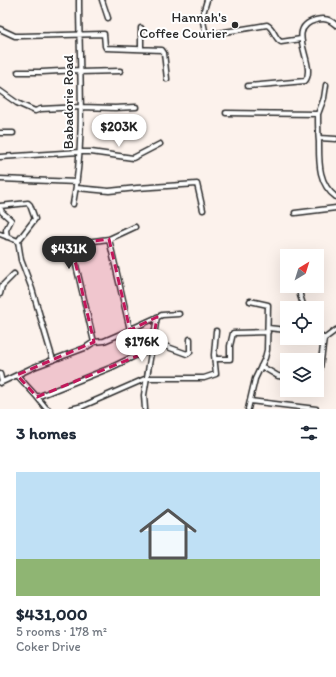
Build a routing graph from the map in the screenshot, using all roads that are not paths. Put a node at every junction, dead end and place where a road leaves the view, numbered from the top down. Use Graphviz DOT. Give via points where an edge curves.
graph roads {
  1 [pos="79,0"];
  2 [pos="102,0"];
  3 [pos="207,0"];
  4 [pos="108,18"];
  5 [pos="336,25"];
  6 [pos="141,28"];
  7 [pos="0,29"];
  8 [pos="79,34"];
  9 [pos="301,39"];
  10 [pos="141,49"];
  11 [pos="79,71"];
  12 [pos="120,71"];
  13 [pos="18,72"];
  14 [pos="167,79"];
  15 [pos="326,85"];
  16 [pos="248,86"];
  17 [pos="0,91"];
  18 [pos="81,106"];
  19 [pos="136,107"];
  20 [pos="226,113"];
  21 [pos="318,114"];
  22 [pos="0,133"];
  23 [pos="13,133"];
  24 [pos="318,138"];
  25 [pos="336,139"];
  26 [pos="160,144"];
  27 [pos="79,152"];
  28 [pos="0,157"];
  29 [pos="0,180"];
  30 [pos="77,182"];
  31 [pos="76,188"];
  32 [pos="336,197"];
  33 [pos="73,204"];
  34 [pos="0,207"];
  35 [pos="336,208"];
  36 [pos="203,210"];
  37 [pos="295,213"];
  38 [pos="136,227"];
  39 [pos="0,234"];
  40 [pos="7,237"];
  41 [pos="109,239"];
  42 [pos="18,241"];
  43 [pos="14,274"];
  44 [pos="0,294"];
  45 [pos="250,301"];
  46 [pos="179,314"];
  47 [pos="157,318"];
  48 [pos="130,330"];
  49 [pos="268,330"];
  50 [pos="280,330"];
  51 [pos="336,330"];
  52 [pos="216,331"];
  53 [pos="190,339"];
  54 [pos="324,339"];
  55 [pos="94,342"];
  56 [pos="154,342"];
  57 [pos="152,350"];
  58 [pos="53,360"];
  59 [pos="215,360"];
  60 [pos="261,366"];
  61 [pos="0,374"];
  62 [pos="17,375"];
  63 [pos="280,376"];
  64 [pos="147,378"];
  65 [pos="1,382"];
  66 [pos="37,397"];
  67 [pos="250,401"];
  68 [pos="41,409"];
  69 [pos="47,409"];
  70 [pos="71,409"];
  71 [pos="145,409"];
  72 [pos="248,409"];
  73 [pos="316,409"];
  1 -- 8 [label="street, Babadorie Road"];
  2 -- 4 [label="street"];
  3 -- 9 [label="street" via="202,17 206,35 267,25 281,42"];
  5 -- 9 [label="street" via="326,18 308,22 303,28"];
  6 -- 10 [label="street"];
  7 -- 8 [label="street" via="18,36"];
  8 -- 10 [label="street" via="104,34 106,48"];
  8 -- 11 [label="street, Babadorie Road"];
  9 -- 16 [label="street" via="309,73 305,81"];
  10 -- 14 [label="street" via="164,51"];
  11 -- 12 [label="street"];
  11 -- 13 [label="street"];
  11 -- 18 [label="street, Babadorie Road"];
  15 -- 21 [label="street"];
  17 -- 18 [label="street" via="35,111"];
  18 -- 19 [label="street"];
  18 -- 27 [label="street, Babadorie Road"];
  20 -- 21 [label="street"];
  21 -- 24 [label="street"];
  22 -- 23 [label="street"];
  24 -- 25 [label="street"];
  24 -- 32 [label="street" via="322,179 331,194"];
  26 -- 27 [label="street" via="133,158"];
  27 -- 28 [label="street"];
  27 -- 30 [label="street, Babadorie Road"];
  29 -- 30 [label="street"];
  30 -- 31 [label="street, Babadorie Road"];
  31 -- 33 [label="street, Babadorie Road"];
  31 -- 36 [label="street" via="109,191 197,184"];
  34 -- 40 [label="street" via="11,220 6,230"];
  34 -- 42 [label="street" via="28,203 30,205 35,219"];
  35 -- 37 [label="street"];
  38 -- 41 [label="street"];
  39 -- 40 [label="street"];
  40 -- 42 [label="street"];
  41 -- 48 [label="street"];
  41 -- 55 [label="street" via="71,244"];
  42 -- 58 [label="street" via="21,260"];
  43 -- 44 [label="street" via="2,286"];
  45 -- 49 [label="street" via="268,305"];
  46 -- 47 [label="street" via="162,315"];
  47 -- 48 [label="street"];
  47 -- 56 [label="street"];
  48 -- 55 [label="street" via="104,341"];
  49 -- 50 [label="street"];
  49 -- 59 [label="street" via="233,332 230,359"];
  49 -- 60 [label="street" via="267,350"];
  51 -- 54 [label="street"];
  52 -- 59 [label="street"];
  53 -- 56 [label="street" via="190,352 187,354"];
  55 -- 58 [label="street"];
  56 -- 57 [label="street"];
  57 -- 64 [label="street"];
  57 -- 66 [label="street"];
  58 -- 62 [label="street"];
  59 -- 64 [label="street" via="216,374 204,378"];
  60 -- 63 [label="street"];
  60 -- 67 [label="street"];
  61 -- 65 [label="street"];
  62 -- 65 [label="street"];
  62 -- 66 [label="street"];
  64 -- 70 [label="street" via="104,398"];
  64 -- 71 [label="street"];
  66 -- 69 [label="street"];
  67 -- 72 [label="street"];
  67 -- 73 [label="street"];
  68 -- 69 [label="street"];
}
